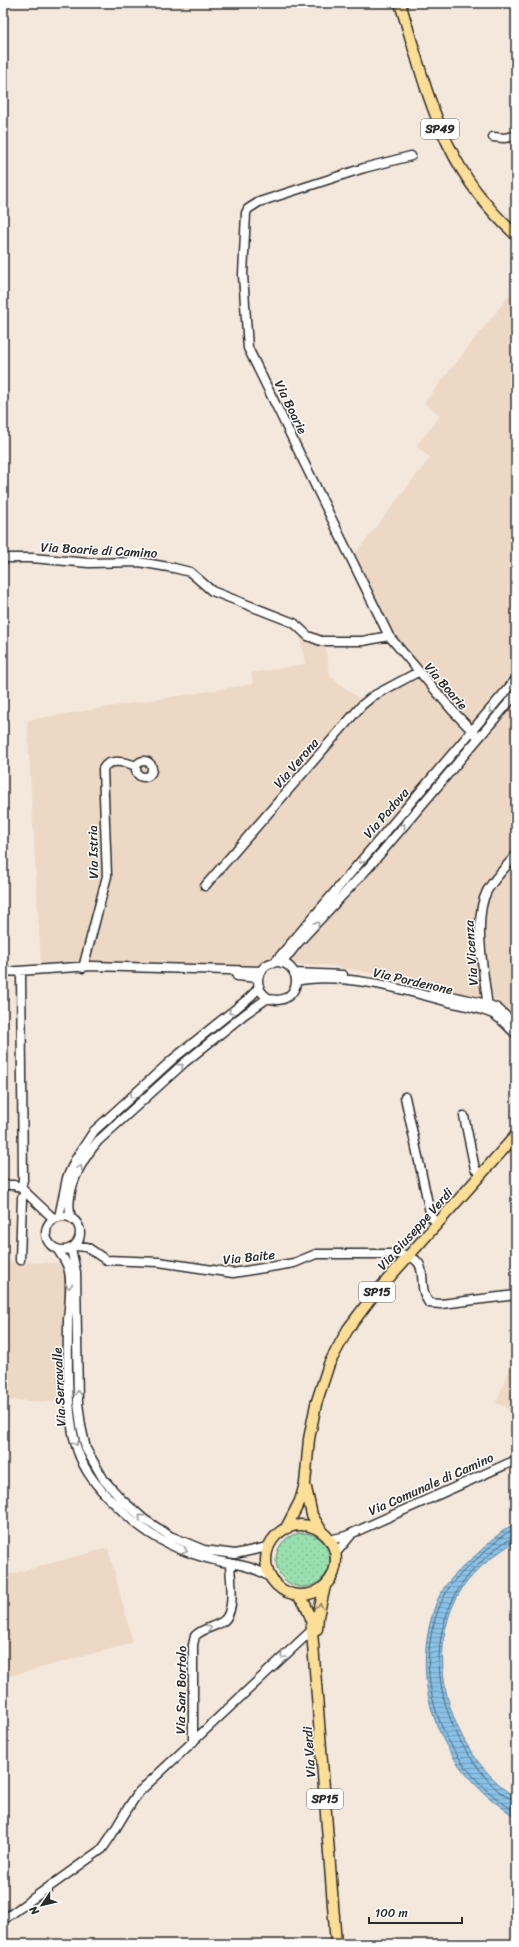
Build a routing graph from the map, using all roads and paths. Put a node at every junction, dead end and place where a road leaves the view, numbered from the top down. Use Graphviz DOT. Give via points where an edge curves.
graph roads {
  1 [pos="400,3"];
  2 [pos="516,136"];
  3 [pos="493,137"];
  4 [pos="411,156"];
  5 [pos="516,235"];
  6 [pos="3,558"];
  7 [pos="389,636"];
  8 [pos="418,672"];
  9 [pos="516,679"];
  10 [pos="516,694"];
  11 [pos="476,735"];
  12 [pos="136,766"];
  13 [pos="516,855"];
  14 [pos="205,886"];
  15 [pos="278,963"];
  16 [pos="83,968"];
  17 [pos="3,972"];
  18 [pos="21,972"];
  19 [pos="295,977"];
  20 [pos="260,978"];
  21 [pos="268,998"];
  22 [pos="487,1008"];
  23 [pos="516,1025"];
  24 [pos="516,1034"];
  25 [pos="405,1097"];
  26 [pos="464,1116"];
  27 [pos="516,1135"];
  28 [pos="481,1174"];
  29 [pos="3,1185"];
  30 [pos="23,1190"];
  31 [pos="32,1200"];
  32 [pos="57,1218"];
  33 [pos="71,1218"];
  34 [pos="437,1223"];
  35 [pos="47,1228"];
  36 [pos="80,1234"];
  37 [pos="73,1247"];
  38 [pos="58,1250"];
  39 [pos="94,1252"];
  40 [pos="408,1256"];
  41 [pos="20,1260"];
  42 [pos="516,1295"];
  43 [pos="516,1460"];
  44 [pos="305,1484"];
  45 [pos="286,1528"];
  46 [pos="321,1530"];
  47 [pos="356,1531"];
  48 [pos="330,1540"];
  49 [pos="268,1548"];
  50 [pos="336,1553"];
  51 [pos="230,1562"];
  52 [pos="272,1579"];
  53 [pos="325,1586"];
  54 [pos="297,1595"];
  55 [pos="312,1630"];
  56 [pos="314,1654"];
  57 [pos="193,1742"];
  58 [pos="3,1920"];
  59 [pos="336,1944"];
  1 -- 5 [label="main road, SP49" via="435,115 448,146 475,191"];
  2 -- 3 [label="street"];
  4 -- 7 [label="street, Via Boarie" via="342,175 252,206 246,213 243,274 248,348"];
  6 -- 7 [label="street, Via Boarie di Camino" via="89,563 139,562 174,568 190,572 212,591 294,624 308,636 322,641 363,641"];
  7 -- 8 [label="street, Via Boarie"];
  8 -- 11 [label="street, Via Boarie"];
  8 -- 14 [label="street, Via Verona" via="373,696 362,705"];
  9 -- 11 [label="street, Via Padova, one-way"];
  10 -- 11 [label="street, Via Padova"];
  11 -- 15 [label="street, Via Padova" via="369,867"];
  12 -- 16 [label="street, Via Istria" via="109,763 103,769 107,876"];
  13 -- 22 [label="street, Via Vicenza" via="495,878 487,892 480,916"];
  15 -- 19 [label="street"];
  15 -- 20 [label="street" via="269,964"];
  16 -- 18 [label="street"];
  16 -- 20 [label="street" via="92,966"];
  17 -- 18 [label="street"];
  18 -- 30 [label="street"];
  19 -- 21 [label="street" via="295,986 289,996 279,1000"];
  19 -- 22 [label="street, Via Pordenone" via="329,974 371,978"];
  20 -- 21 [label="street" via="261,990"];
  20 -- 32 [label="street, one-way" via="256,991 249,998 173,1059 94,1131 72,1166"];
  33 -- 21 [label="street, one-way" via="68,1209 73,1184 88,1154 98,1141 184,1063 244,1014"];
  22 -- 23 [label="street, Via Pordenone" via="497,1008"];
  22 -- 24 [label="street, Via Pordenone"];
  25 -- 34 [label="street" via="432,1217"];
  26 -- 28 [label="street" via="475,1169"];
  27 -- 28 [label="main road, Via Giuseppe Verdi / SP15"];
  28 -- 34 [label="main road, Via Giuseppe Verdi / SP15"];
  29 -- 30 [label="street" via="14,1185"];
  30 -- 31 [label="street"];
  30 -- 41 [label="street"];
  31 -- 32 [label="street"];
  31 -- 35 [label="street"];
  32 -- 33 [label="street"];
  32 -- 35 [label="street"];
  33 -- 36 [label="street" via="77,1223"];
  34 -- 40 [label="main road, Via Giuseppe Verdi / SP15"];
  35 -- 38 [label="street" via="46,1234 50,1244"];
  36 -- 37 [label="street"];
  36 -- 39 [label="street, Via Baite"];
  37 -- 38 [label="street"];
  37 -- 39 [label="street, Via Baite" via="86,1247"];
  49 -- 37 [label="street, Via Serravalle, one-way" via="235,1554 204,1550 170,1536 145,1520 104,1480 86,1449 81,1426"];
  38 -- 51 [label="street, Via Serravalle, one-way" via="67,1264 69,1274 71,1424 80,1458 88,1473 99,1488 143,1528 182,1551"];
  39 -- 40 [label="street, Via Baite" via="106,1260 159,1262 232,1273 294,1263 316,1254"];
  40 -- 42 [label="street" via="418,1262 429,1303 441,1304"];
  40 -- 44 [label="main road, Via Giuseppe Verdi / SP15" via="348,1329 329,1364 316,1404 309,1439"];
  43 -- 47 [label="street, Via Comunale di Camino"];
  44 -- 45 [label="main road, SP15" via="300,1501"];
  44 -- 46 [label="main road, SP15" via="312,1516"];
  45 -- 46 [label="main road" via="298,1524"];
  45 -- 49 [label="main road, SP15"];
  46 -- 48 [label="main road, SP15"];
  47 -- 48 [label="street, Via Comunale di Camino"];
  47 -- 50 [label="street, Via Comunale di Camino"];
  48 -- 50 [label="main road, SP15"];
  49 -- 52 [label="main road" via="266,1564"];
  50 -- 53 [label="main road, SP15" via="335,1571"];
  51 -- 52 [label="street, Via Serravalle" via="261,1571"];
  57 -- 51 [label="street, Via San Bortolo, one-way" via="194,1636 205,1628 224,1622 228,1615 232,1604"];
  52 -- 54 [label="main road" via="278,1587"];
  53 -- 54 [label="main road" via="317,1592"];
  56 -- 53 [label="main road, SP15, one-way" via="318,1616"];
  54 -- 55 [label="main road, SP15" via="309,1612"];
  55 -- 56 [label="main road, SP15"];
  55 -- 57 [label="street, Via San Bortolo, one-way"];
  56 -- 59 [label="main road, Via Verdi / SP15"];
  57 -- 58 [label="street, Via San Bortolo" via="139,1792 102,1849"];
}
